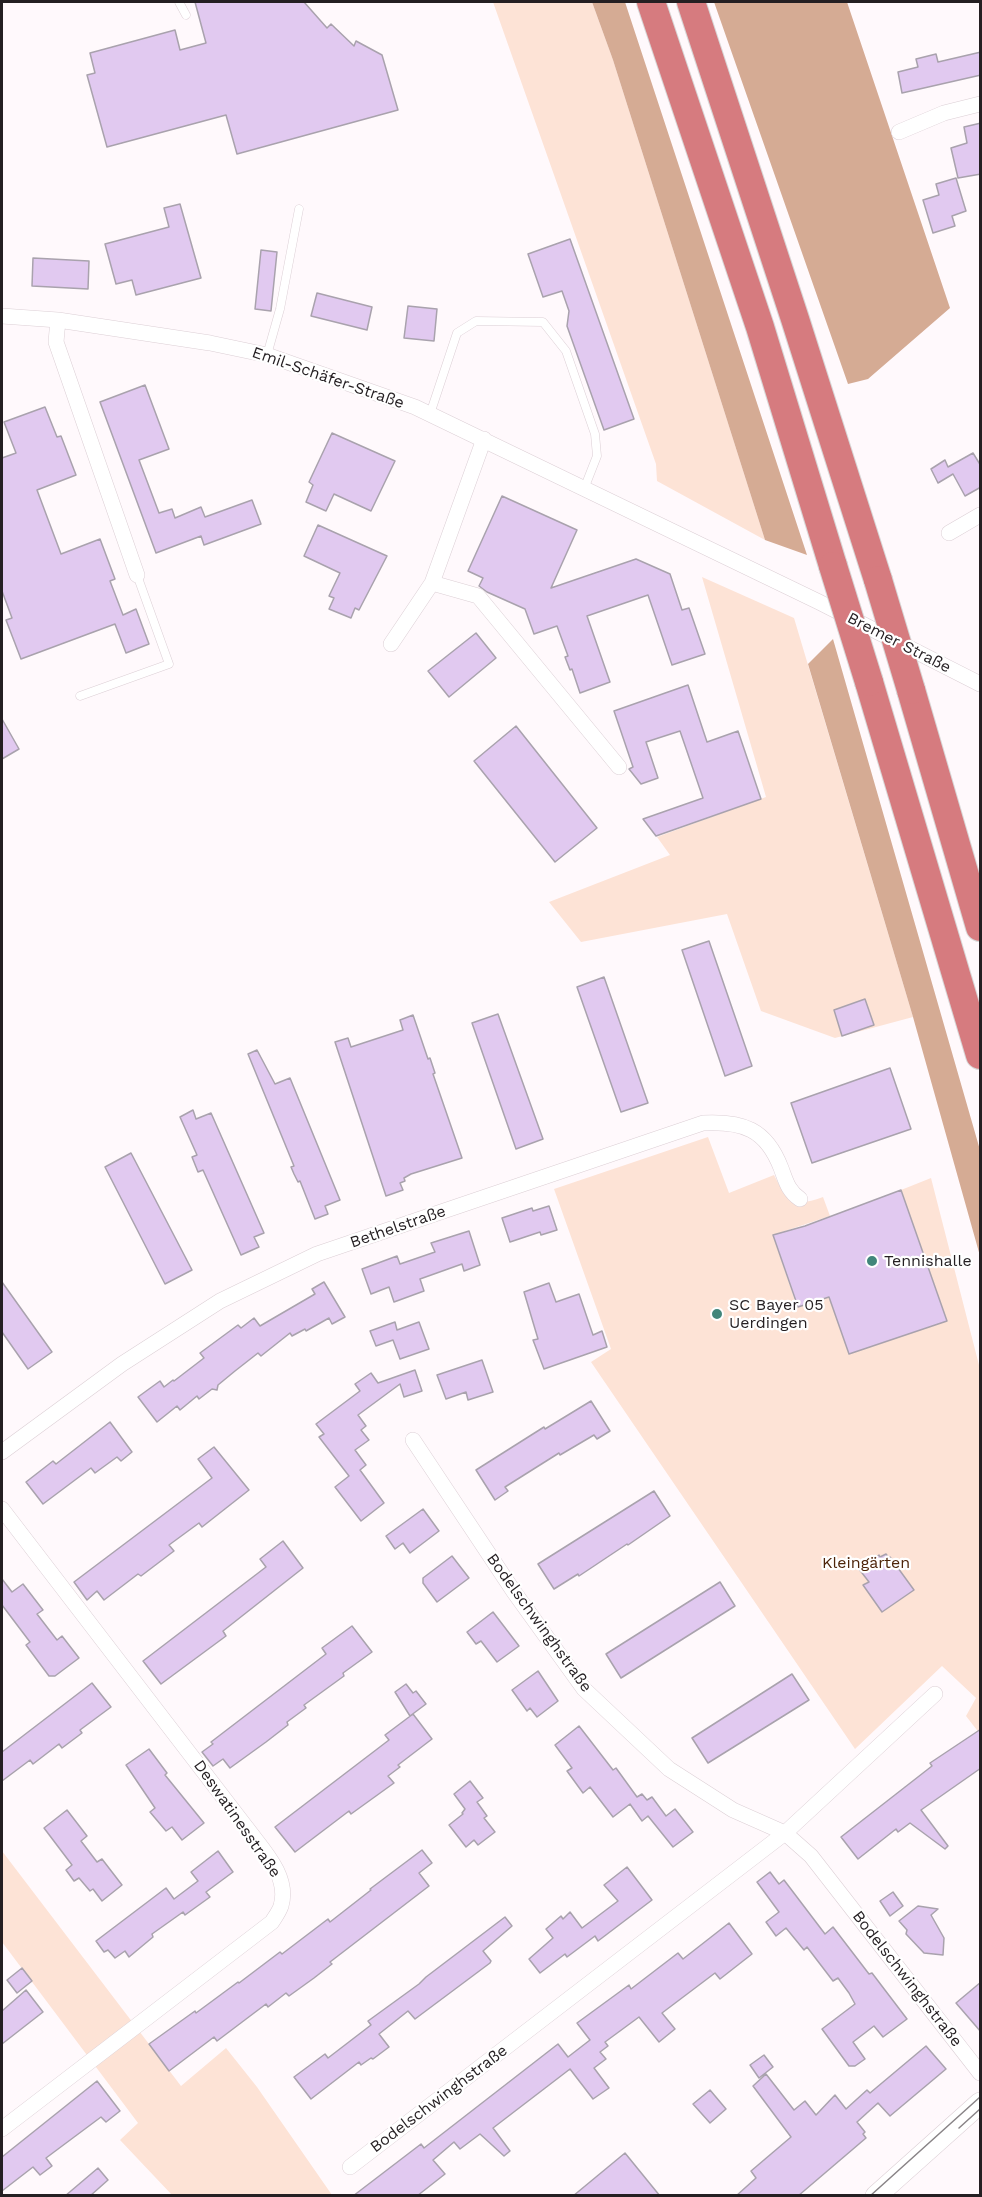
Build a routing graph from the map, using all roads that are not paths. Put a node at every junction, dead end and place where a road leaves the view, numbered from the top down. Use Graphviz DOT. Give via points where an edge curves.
graph roads {
  1 [pos="179,2"];
  2 [pos="651,2"];
  3 [pos="691,2"];
  4 [pos="186,15"];
  5 [pos="981,104"];
  6 [pos="899,132"];
  7 [pos="299,209"];
  8 [pos="2,316"];
  9 [pos="58,320"];
  10 [pos="267,355"];
  11 [pos="430,414"];
  12 [pos="484,439"];
  13 [pos="584,489"];
  14 [pos="981,515"];
  15 [pos="949,532"];
  16 [pos="137,574"];
  17 [pos="432,583"];
  18 [pos="819,602"];
  19 [pos="391,644"];
  20 [pos="981,684"];
  21 [pos="80,696"];
  22 [pos="620,767"];
  23 [pos="981,927"];
  24 [pos="981,1055"];
  25 [pos="800,1199"];
  26 [pos="413,1440"];
  27 [pos="2,1452"];
  28 [pos="2,1509"];
  29 [pos="935,1694"];
  30 [pos="785,1833"];
  31 [pos="981,2073"];
  32 [pos="981,2103"];
  33 [pos="2,2129"];
  34 [pos="350,2167"];
  35 [pos="876,2196"];
  1 -- 4 [label="lane"];
  2 -- 24 [label="highway, bridge" via="760,327"];
  3 -- 23 [label="highway, bridge" via="878,580"];
  5 -- 6 [label="street" via="944,113"];
  7 -- 10 [label="lane"];
  8 -- 9 [label="street, Emil-Schäfer-Straße"];
  9 -- 10 [label="street, Emil-Schäfer-Straße"];
  9 -- 16 [label="street" via="56,342"];
  10 -- 11 [label="street, Emil-Schäfer-Straße"];
  11 -- 12 [label="street, Emil-Schäfer-Straße"];
  11 -- 13 [label="lane" via="457,333 476,321 543,322 566,351 595,434 597,456"];
  12 -- 13 [label="street, Emil-Schäfer-Straße"];
  12 -- 17 [label="street"];
  13 -- 18 [label="street, Emil-Schäfer-Straße"];
  14 -- 15 [label="street"];
  16 -- 21 [label="lane" via="169,664"];
  17 -- 19 [label="street"];
  17 -- 22 [label="street" via="478,596"];
  18 -- 20 [label="street, Bremer Straße"];
  25 -- 27 [label="street, Bethelstraße" via="790,1192 774,1149 761,1137 743,1125 704,1123 317,1254 220,1300"];
  26 -- 30 [label="street, Bodelschwinghstraße" via="584,1689 669,1769 733,1810"];
  28 -- 33 [label="street, Deswatinesstraße" via="246,1827 278,1873 283,1888 281,1907 272,1922"];
  29 -- 30 [label="street, Bodelschwinghstraße"];
  30 -- 31 [label="street, Bodelschwinghstraße" via="811,1856"];
  30 -- 34 [label="street, Bodelschwinghstraße"];
  32 -- 35 [label="street"];
}
